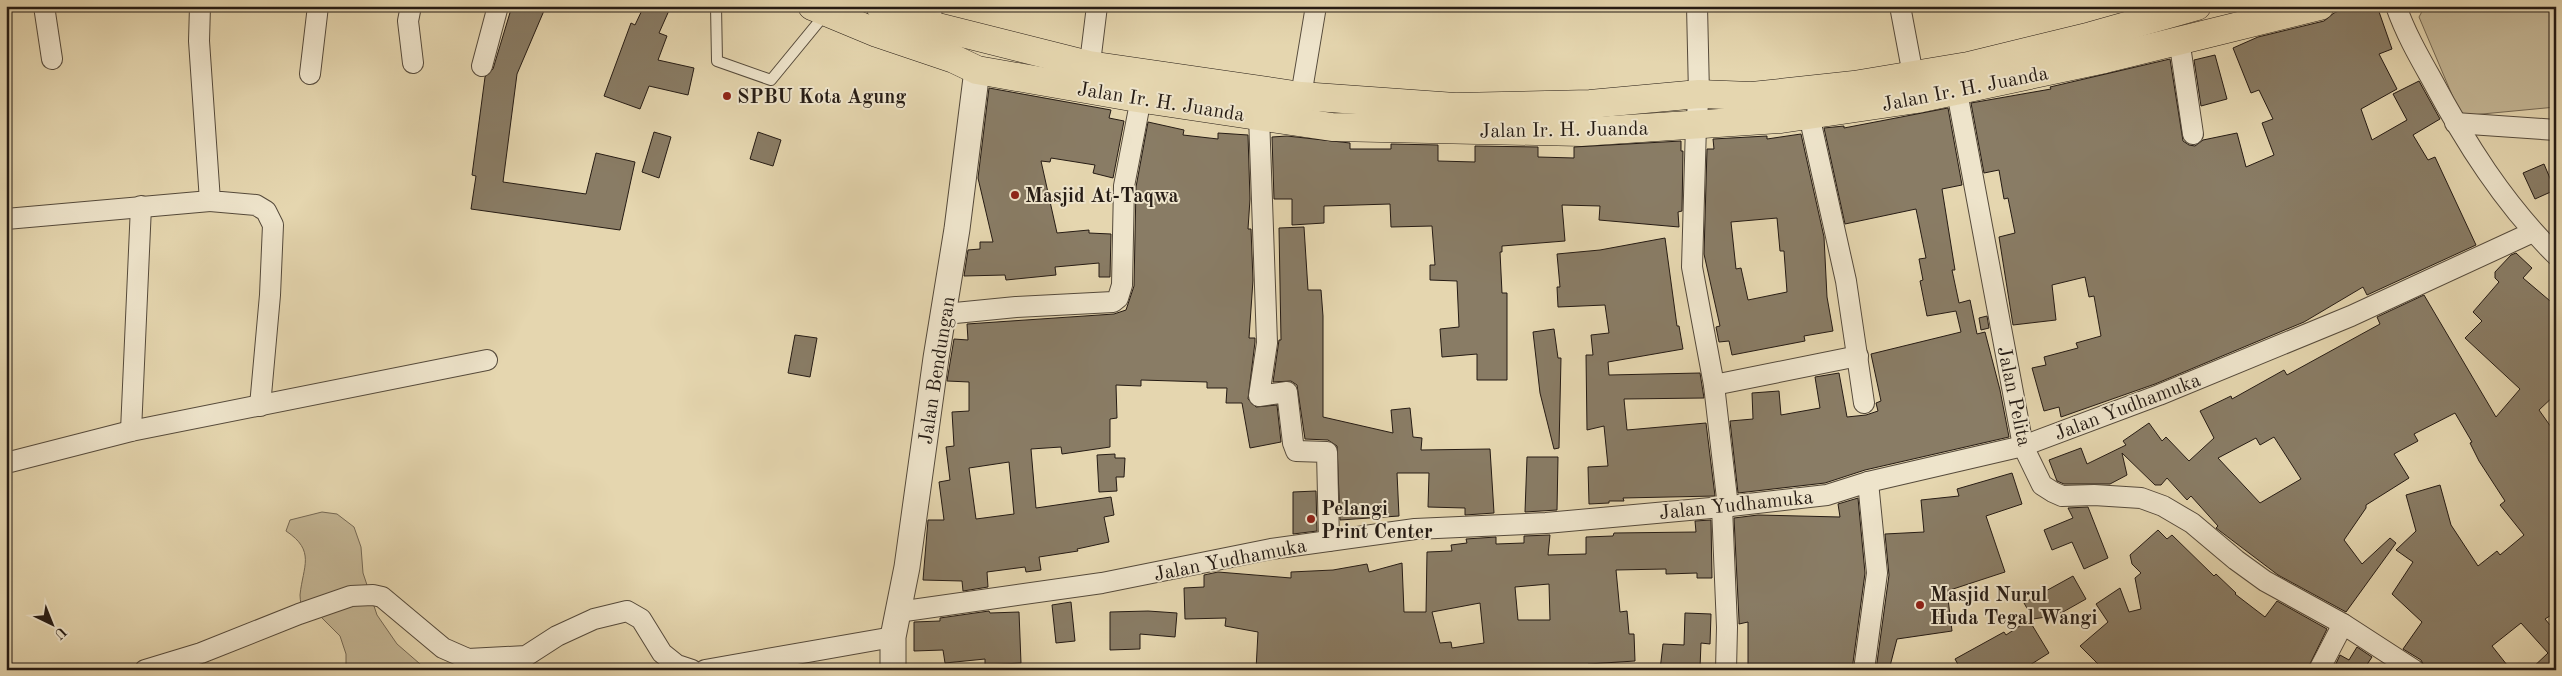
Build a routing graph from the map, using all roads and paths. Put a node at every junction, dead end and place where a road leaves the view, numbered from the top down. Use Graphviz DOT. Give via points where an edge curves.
graph roads {
  1 [pos="44,6"];
  2 [pos="200,6"];
  3 [pos="318,6"];
  4 [pos="411,6"];
  5 [pos="498,6"];
  6 [pos="716,6"];
  7 [pos="880,6"];
  8 [pos="1097,6"];
  9 [pos="1316,6"];
  10 [pos="1697,6"];
  11 [pos="1900,6"];
  12 [pos="2197,6"];
  13 [pos="2320,6"];
  14 [pos="2396,6"];
  15 [pos="2404,6"];
  16 [pos="819,9"];
  17 [pos="931,16"];
  18 [pos="2403,27"];
  19 [pos="2179,39"];
  20 [pos="52,59"];
  21 [pos="413,63"];
  22 [pos="2030,63"];
  23 [pos="482,66"];
  24 [pos="977,70"];
  25 [pos="310,74"];
  26 [pos="1913,75"];
  27 [pos="1088,77"];
  28 [pos="1958,92"];
  29 [pos="1699,94"];
  30 [pos="1301,96"];
  31 [pos="1141,98"];
  32 [pos="1809,115"];
  33 [pos="1259,116"];
  34 [pos="2455,123"];
  35 [pos="1696,125"];
  36 [pos="2556,130"];
  37 [pos="2193,134"];
  38 [pos="210,201"];
  39 [pos="141,206"];
  40 [pos="6,219"];
  41 [pos="2532,232"];
  42 [pos="2556,255"];
  43 [pos="944,314"];
  44 [pos="1858,356"];
  45 [pos="487,360"];
  46 [pos="1714,385"];
  47 [pos="1864,404"];
  48 [pos="260,406"];
  49 [pos="131,431"];
  50 [pos="2023,446"];
  51 [pos="6,463"];
  52 [pos="1868,482"];
  53 [pos="1725,507"];
  54 [pos="1329,541"];
  55 [pos="898,612"];
  56 [pos="2343,624"];
  57 [pos="893,637"];
  58 [pos="526,663"];
  59 [pos="145,670"];
  60 [pos="692,670"];
  61 [pos="705,670"];
  62 [pos="893,670"];
  63 [pos="1726,670"];
  64 [pos="1864,670"];
  65 [pos="2319,670"];
  66 [pos="2414,670"];
  1 -- 20 [label="street"];
  2 -- 38 [label="street" via="198,41"];
  3 -- 25 [label="street"];
  4 -- 21 [label="street" via="408,20"];
  5 -- 23 [label="street"];
  6 -- 16 [label="lane" via="716,61 771,80"];
  7 -- 17 [label="highway, Jalan Ir. H. Juanda"];
  8 -- 27 [label="street"];
  9 -- 30 [label="street"];
  10 -- 29 [label="street"];
  11 -- 26 [label="street"];
  12 -- 22 [label="highway, Jalan Ir. H. Juanda"];
  13 -- 19 [label="highway, Jalan Ir. H. Juanda"];
  14 -- 18 [label="street"];
  15 -- 18 [label="street"];
  16 -- 24 [label="highway, Jalan Ir. H. Juanda"];
  17 -- 27 [label="highway, Jalan Ir. H. Juanda"];
  18 -- 34 [label="street"];
  19 -- 22 [label="highway, Jalan Ir. H. Juanda"];
  19 -- 37 [label="street"];
  22 -- 26 [label="highway, Jalan Ir. H. Juanda" via="1968,66"];
  22 -- 28 [label="highway, Jalan Ir. H. Juanda"];
  24 -- 27 [label="highway, Jalan Ir. H. Juanda"];
  24 -- 43 [label="street, Jalan Bendungan"];
  26 -- 29 [label="highway, Jalan Ir. H. Juanda" via="1752,96"];
  27 -- 30 [label="highway, Jalan Ir. H. Juanda"];
  27 -- 31 [label="highway, Jalan Ir. H. Juanda"];
  28 -- 32 [label="highway, Jalan Ir. H. Juanda"];
  28 -- 50 [label="street, Jalan Pelita"];
  29 -- 30 [label="highway, Jalan Ir. H. Juanda" via="1609,103 1455,107"];
  29 -- 35 [label="street"];
  31 -- 33 [label="highway, Jalan Ir. H. Juanda"];
  31 -- 43 [label="street" via="1124,186 1122,285 1118,298 1113,302"];
  32 -- 35 [label="highway, Jalan Ir. H. Juanda"];
  32 -- 44 [label="street" via="1846,281"];
  33 -- 35 [label="highway, Jalan Ir. H. Juanda" via="1332,127 1580,132"];
  33 -- 54 [label="street" via="1268,343 1259,396 1287,392 1296,451 1327,452"];
  34 -- 36 [label="street"];
  34 -- 41 [label="street"];
  35 -- 46 [label="street" via="1692,267"];
  38 -- 39 [label="street"];
  38 -- 48 [label="street" via="256,205 266,211 273,225"];
  39 -- 40 [label="street"];
  39 -- 49 [label="street"];
  41 -- 42 [label="street"];
  41 -- 50 [label="street, Jalan Yudhamuka" via="2351,316 2159,395"];
  43 -- 55 [label="street, Jalan Bendungan"];
  44 -- 46 [label="street"];
  44 -- 47 [label="street"];
  45 -- 48 [label="street"];
  46 -- 53 [label="street"];
  48 -- 49 [label="street"];
  49 -- 51 [label="street"];
  50 -- 52 [label="street, Jalan Yudhamuka"];
  50 -- 56 [label="street, Jalan Pelita" via="2042,484 2053,492 2062,496 2141,498 2163,506 2192,523 2265,581"];
  52 -- 53 [label="street, Jalan Yudhamuka" via="1826,495"];
  52 -- 64 [label="street" via="1877,572"];
  53 -- 54 [label="street, Jalan Yudhamuka" via="1546,523 1415,529"];
  53 -- 63 [label="street"];
  54 -- 55 [label="street, Jalan Yudhamuka" via="1271,549 1102,583"];
  55 -- 57 [label="street, Jalan Bendungan"];
  56 -- 65 [label="street"];
  56 -- 66 [label="street, Jalan Pelita"];
  57 -- 61 [label="street"];
  57 -- 62 [label="street, Jalan Bendungan"];
  58 -- 59 [label="street" via="468,659 443,648 392,603 373,595 351,596 201,654"];
  58 -- 60 [label="street" via="557,636 594,619 627,611 641,619 662,653 678,665"];
}
